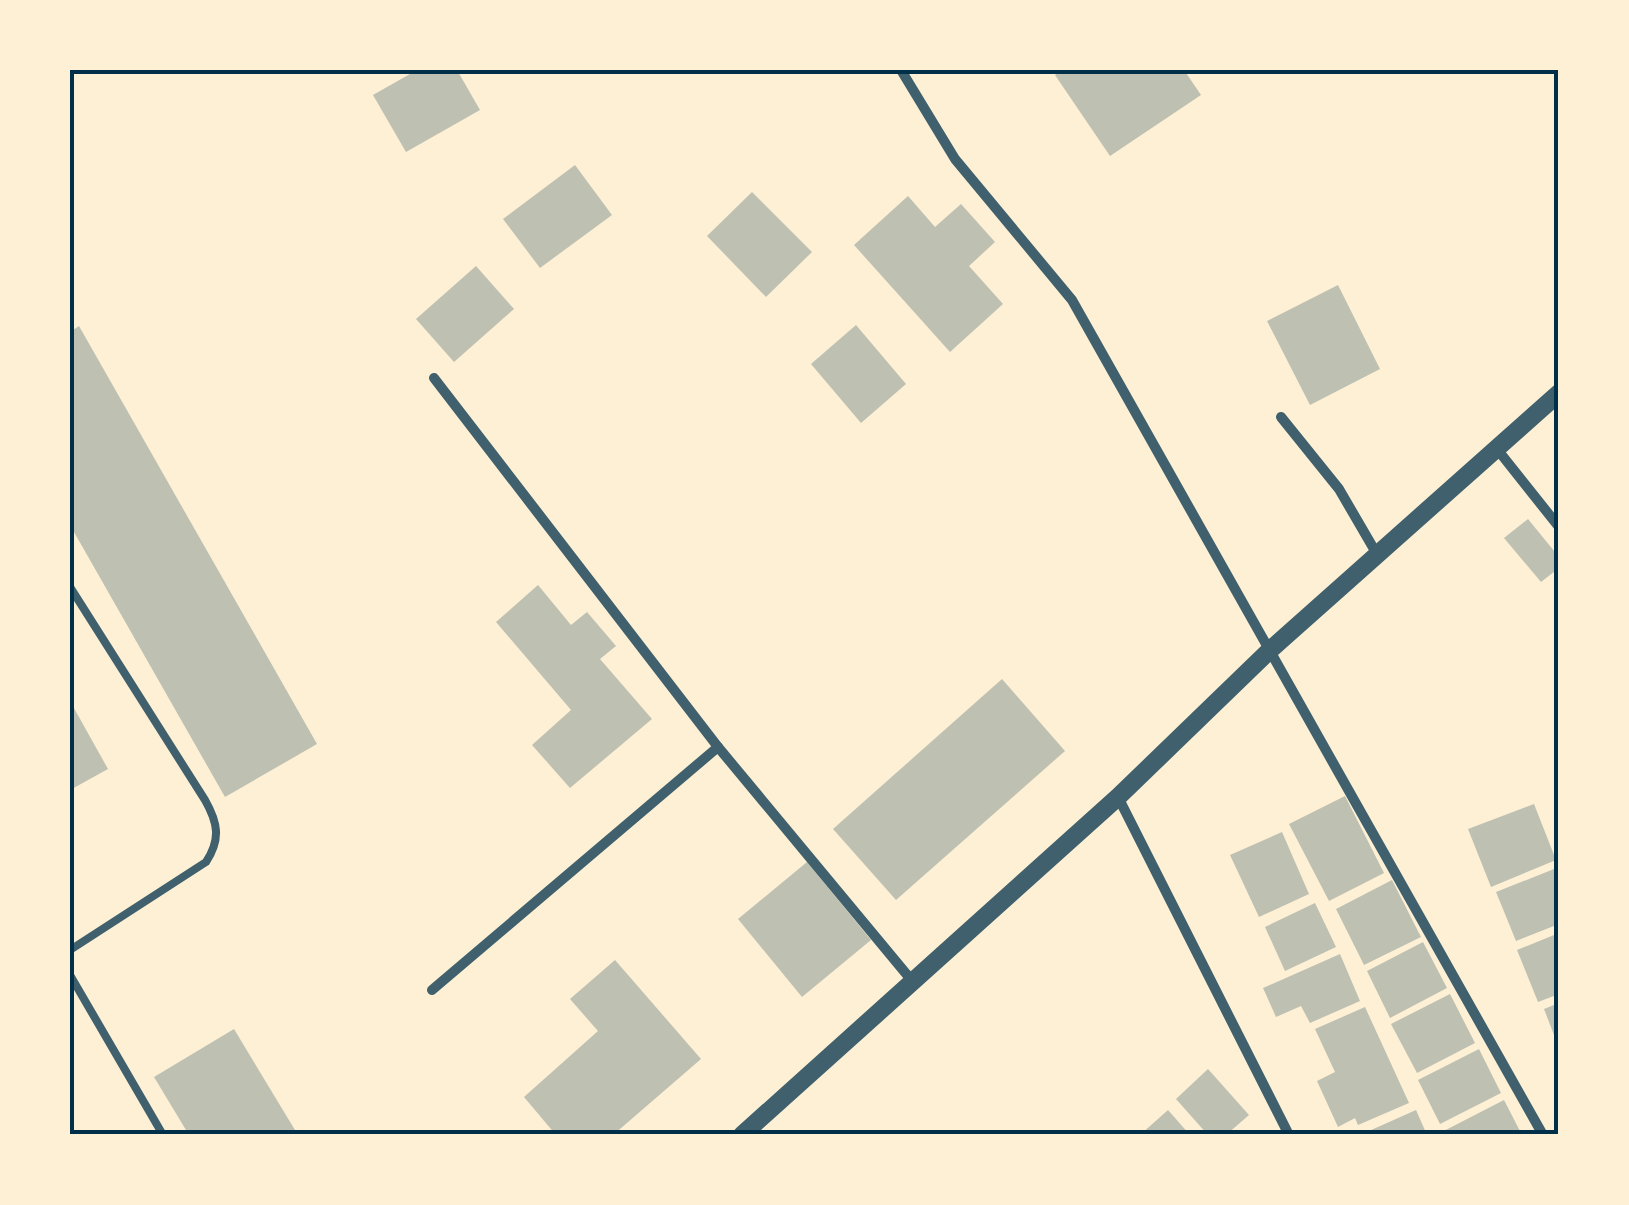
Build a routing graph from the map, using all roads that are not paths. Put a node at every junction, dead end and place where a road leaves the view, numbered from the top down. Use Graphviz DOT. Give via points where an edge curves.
graph roads {
  1 [pos="901,70"];
  2 [pos="434,378"];
  3 [pos="1559,393"];
  4 [pos="1281,418"];
  5 [pos="1497,449"];
  6 [pos="1559,526"];
  7 [pos="1379,556"];
  8 [pos="70,586"];
  9 [pos="1270,650"];
  10 [pos="718,746"];
  11 [pos="1118,796"];
  12 [pos="70,950"];
  13 [pos="70,975"];
  14 [pos="912,982"];
  15 [pos="432,990"];
  16 [pos="163,1135"];
  17 [pos="742,1135"];
  18 [pos="1289,1135"];
  19 [pos="1543,1135"];
  1 -- 9 [label="street" via="955,159 1072,300"];
  2 -- 10 [label="street"];
  3 -- 5 [label="street"];
  4 -- 7 [label="street" via="1339,489"];
  5 -- 6 [label="street"];
  5 -- 7 [label="street"];
  7 -- 9 [label="street"];
  8 -- 12 [label="lane" via="206,800 218,833 206,862"];
  9 -- 11 [label="street"];
  9 -- 19 [label="street"];
  10 -- 14 [label="street"];
  10 -- 15 [label="street"];
  11 -- 14 [label="street"];
  11 -- 18 [label="street"];
  13 -- 16 [label="lane"];
  14 -- 17 [label="street"];
}
